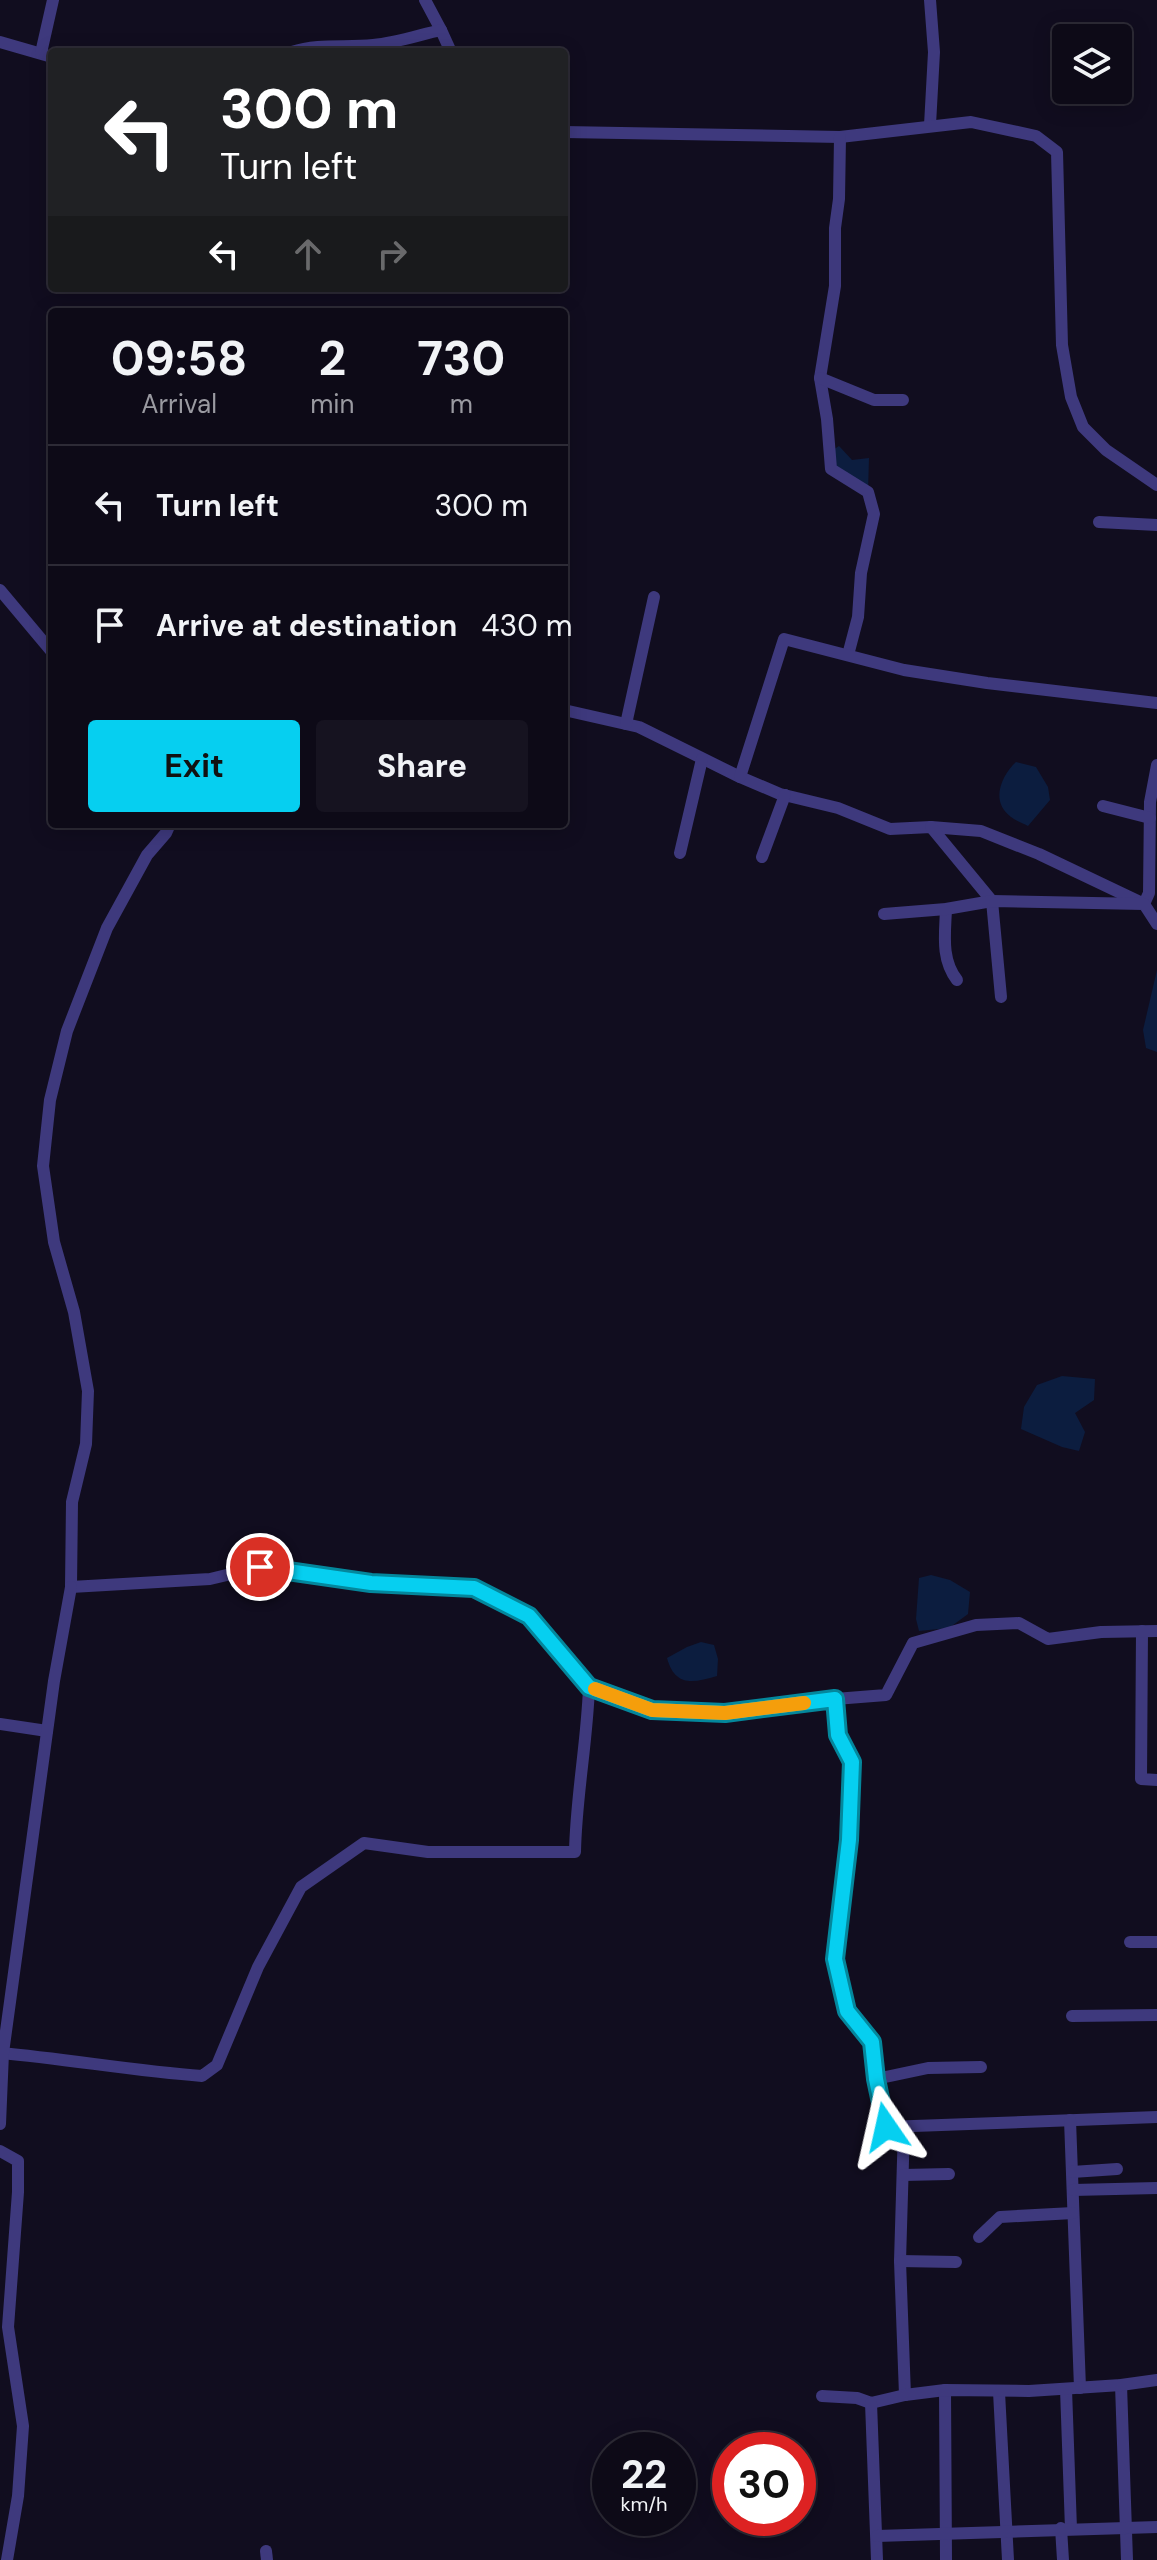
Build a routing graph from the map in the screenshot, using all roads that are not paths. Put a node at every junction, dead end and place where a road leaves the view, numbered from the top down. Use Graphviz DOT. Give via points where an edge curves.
graph roads {
  1 [pos="53,0"];
  2 [pos="425,0"];
  3 [pos="930,0"];
  4 [pos="441,30"];
  5 [pos="0,42"];
  6 [pos="317,48"];
  7 [pos="449,48"];
  8 [pos="47,55"];
  9 [pos="930,125"];
  10 [pos="568,132"];
  11 [pos="840,137"];
  12 [pos="820,378"];
  13 [pos="903,400"];
  14 [pos="1157,485"];
  15 [pos="1099,522"];
  16 [pos="1157,525"];
  17 [pos="0,590"];
  18 [pos="654,597"];
  19 [pos="48,647"];
  20 [pos="848,655"];
  21 [pos="1157,703"];
  22 [pos="568,711"];
  23 [pos="626,724"];
  24 [pos="702,759"];
  25 [pos="1157,765"];
  26 [pos="740,777"];
  27 [pos="785,795"];
  28 [pos="1103,806"];
  29 [pos="1150,818"];
  30 [pos="931,827"];
  31 [pos="168,828"];
  32 [pos="680,853"];
  33 [pos="762,857"];
  34 [pos="992,901"];
  35 [pos="1144,904"];
  36 [pos="946,909"];
  37 [pos="884,914"];
  38 [pos="1157,924"];
  39 [pos="957,980"];
  40 [pos="1001,997"];
  41 [pos="71,1587"];
  42 [pos="1142,1631"];
  43 [pos="1157,1631"];
  44 [pos="589,1687"];
  45 [pos="835,1699"];
  46 [pos="0,1724"];
  47 [pos="47,1731"];
  48 [pos="1157,1780"];
  49 [pos="1130,1942"];
  50 [pos="1157,1942"];
  51 [pos="1157,2015"];
  52 [pos="1072,2016"];
  53 [pos="2,2053"];
  54 [pos="981,2067"];
  55 [pos="876,2079"];
  56 [pos="1157,2117"];
  57 [pos="1070,2120"];
  58 [pos="0,2124"];
  59 [pos="904,2127"];
  60 [pos="0,2151"];
  61 [pos="1117,2169"];
  62 [pos="1072,2172"];
  63 [pos="949,2174"];
  64 [pos="903,2175"];
  65 [pos="1157,2188"];
  66 [pos="1073,2190"];
  67 [pos="1073,2213"];
  68 [pos="979,2237"];
  69 [pos="900,2261"];
  70 [pos="956,2262"];
  71 [pos="1157,2380"];
  72 [pos="1121,2385"];
  73 [pos="1080,2388"];
  74 [pos="1066,2389"];
  75 [pos="945,2390"];
  76 [pos="999,2392"];
  77 [pos="905,2395"];
  78 [pos="822,2396"];
  79 [pos="871,2403"];
  80 [pos="1126,2527"];
  81 [pos="1157,2527"];
  82 [pos="1066,2528"];
  83 [pos="1007,2531"];
  84 [pos="946,2532"];
  85 [pos="877,2536"];
  86 [pos="7,2560"];
  87 [pos="877,2560"];
  88 [pos="946,2560"];
  89 [pos="1008,2560"];
  90 [pos="1063,2560"];
  91 [pos="1127,2560"];
  1 -- 8 [label="street"];
  2 -- 4 [label="street"];
  3 -- 9 [label="street"];
  4 -- 6 [label="street" via="374,45"];
  4 -- 7 [label="street"];
  5 -- 8 [label="street"];
  9 -- 11 [label="street"];
  9 -- 14 [label="street" via="971,122 1036,136 1057,152 1062,345 1071,397 1083,427"];
  10 -- 11 [label="street"];
  11 -- 12 [label="street" via="835,286"];
  12 -- 13 [label="street" via="874,400"];
  12 -- 20 [label="street" via="831,469 868,492 874,514"];
  15 -- 16 [label="street"];
  17 -- 19 [label="street"];
  18 -- 23 [label="street"];
  20 -- 21 [label="street" via="987,683"];
  20 -- 26 [label="street" via="784,639"];
  22 -- 23 [label="street"];
  23 -- 24 [label="street"];
  24 -- 26 [label="street"];
  24 -- 32 [label="street"];
  25 -- 29 [label="street"];
  26 -- 27 [label="street"];
  27 -- 30 [label="street" via="890,829"];
  27 -- 33 [label="street"];
  28 -- 29 [label="street"];
  29 -- 35 [label="street" via="1149,893"];
  30 -- 34 [label="street"];
  30 -- 35 [label="street" via="981,831 1006,840"];
  31 -- 41 [label="street" via="147,855 107,928 67,1031 50,1100 43,1166 54,1242 88,1391 86,1444 72,1502"];
  34 -- 35 [label="street"];
  34 -- 36 [label="street"];
  34 -- 40 [label="street"];
  35 -- 38 [label="street"];
  36 -- 37 [label="street"];
  36 -- 39 [label="street" via="945,953"];
  41 -- 44 [label="street" via="210,1579 260,1567 371,1583 474,1588 529,1616"];
  41 -- 47 [label="street"];
  42 -- 43 [label="street"];
  42 -- 45 [label="street" via="1048,1639 1019,1623 976,1625 913,1643 886,1695"];
  42 -- 48 [label="street" via="1141,1779"];
  44 -- 45 [label="street" via="652,1710 725,1713"];
  44 -- 53 [label="street" via="575,1852 428,1852 364,1843 301,1887 258,1967 217,2065 202,2076"];
  45 -- 55 [label="street" via="838,1735 852,1762 835,1959 847,2011 872,2042"];
  46 -- 47 [label="street"];
  47 -- 53 [label="street"];
  49 -- 50 [label="street"];
  51 -- 52 [label="street"];
  53 -- 58 [label="street"];
  54 -- 55 [label="street" via="928,2068"];
  55 -- 59 [label="street" via="886,2127"];
  56 -- 57 [label="street"];
  57 -- 59 [label="street"];
  57 -- 62 [label="street"];
  59 -- 64 [label="street"];
  60 -- 86 [label="street" via="18,2161 8,2327 23,2426"];
  61 -- 62 [label="street"];
  62 -- 66 [label="street"];
  63 -- 64 [label="street"];
  64 -- 69 [label="street"];
  65 -- 66 [label="street"];
  66 -- 67 [label="street"];
  67 -- 68 [label="street" via="1000,2217"];
  67 -- 73 [label="street"];
  69 -- 70 [label="street"];
  69 -- 77 [label="street"];
  71 -- 72 [label="street"];
  72 -- 73 [label="street"];
  72 -- 80 [label="street"];
  73 -- 74 [label="street"];
  74 -- 76 [label="street"];
  74 -- 82 [label="street"];
  75 -- 76 [label="street"];
  75 -- 77 [label="street"];
  75 -- 84 [label="street"];
  76 -- 83 [label="street"];
  77 -- 79 [label="street"];
  78 -- 79 [label="street"];
  79 -- 85 [label="street"];
  80 -- 81 [label="street"];
  80 -- 82 [label="street"];
  80 -- 91 [label="street"];
  82 -- 83 [label="street"];
  82 -- 90 [label="street"];
  83 -- 84 [label="street"];
  83 -- 89 [label="street"];
  84 -- 85 [label="street"];
  84 -- 88 [label="street"];
  85 -- 87 [label="street"];
}
